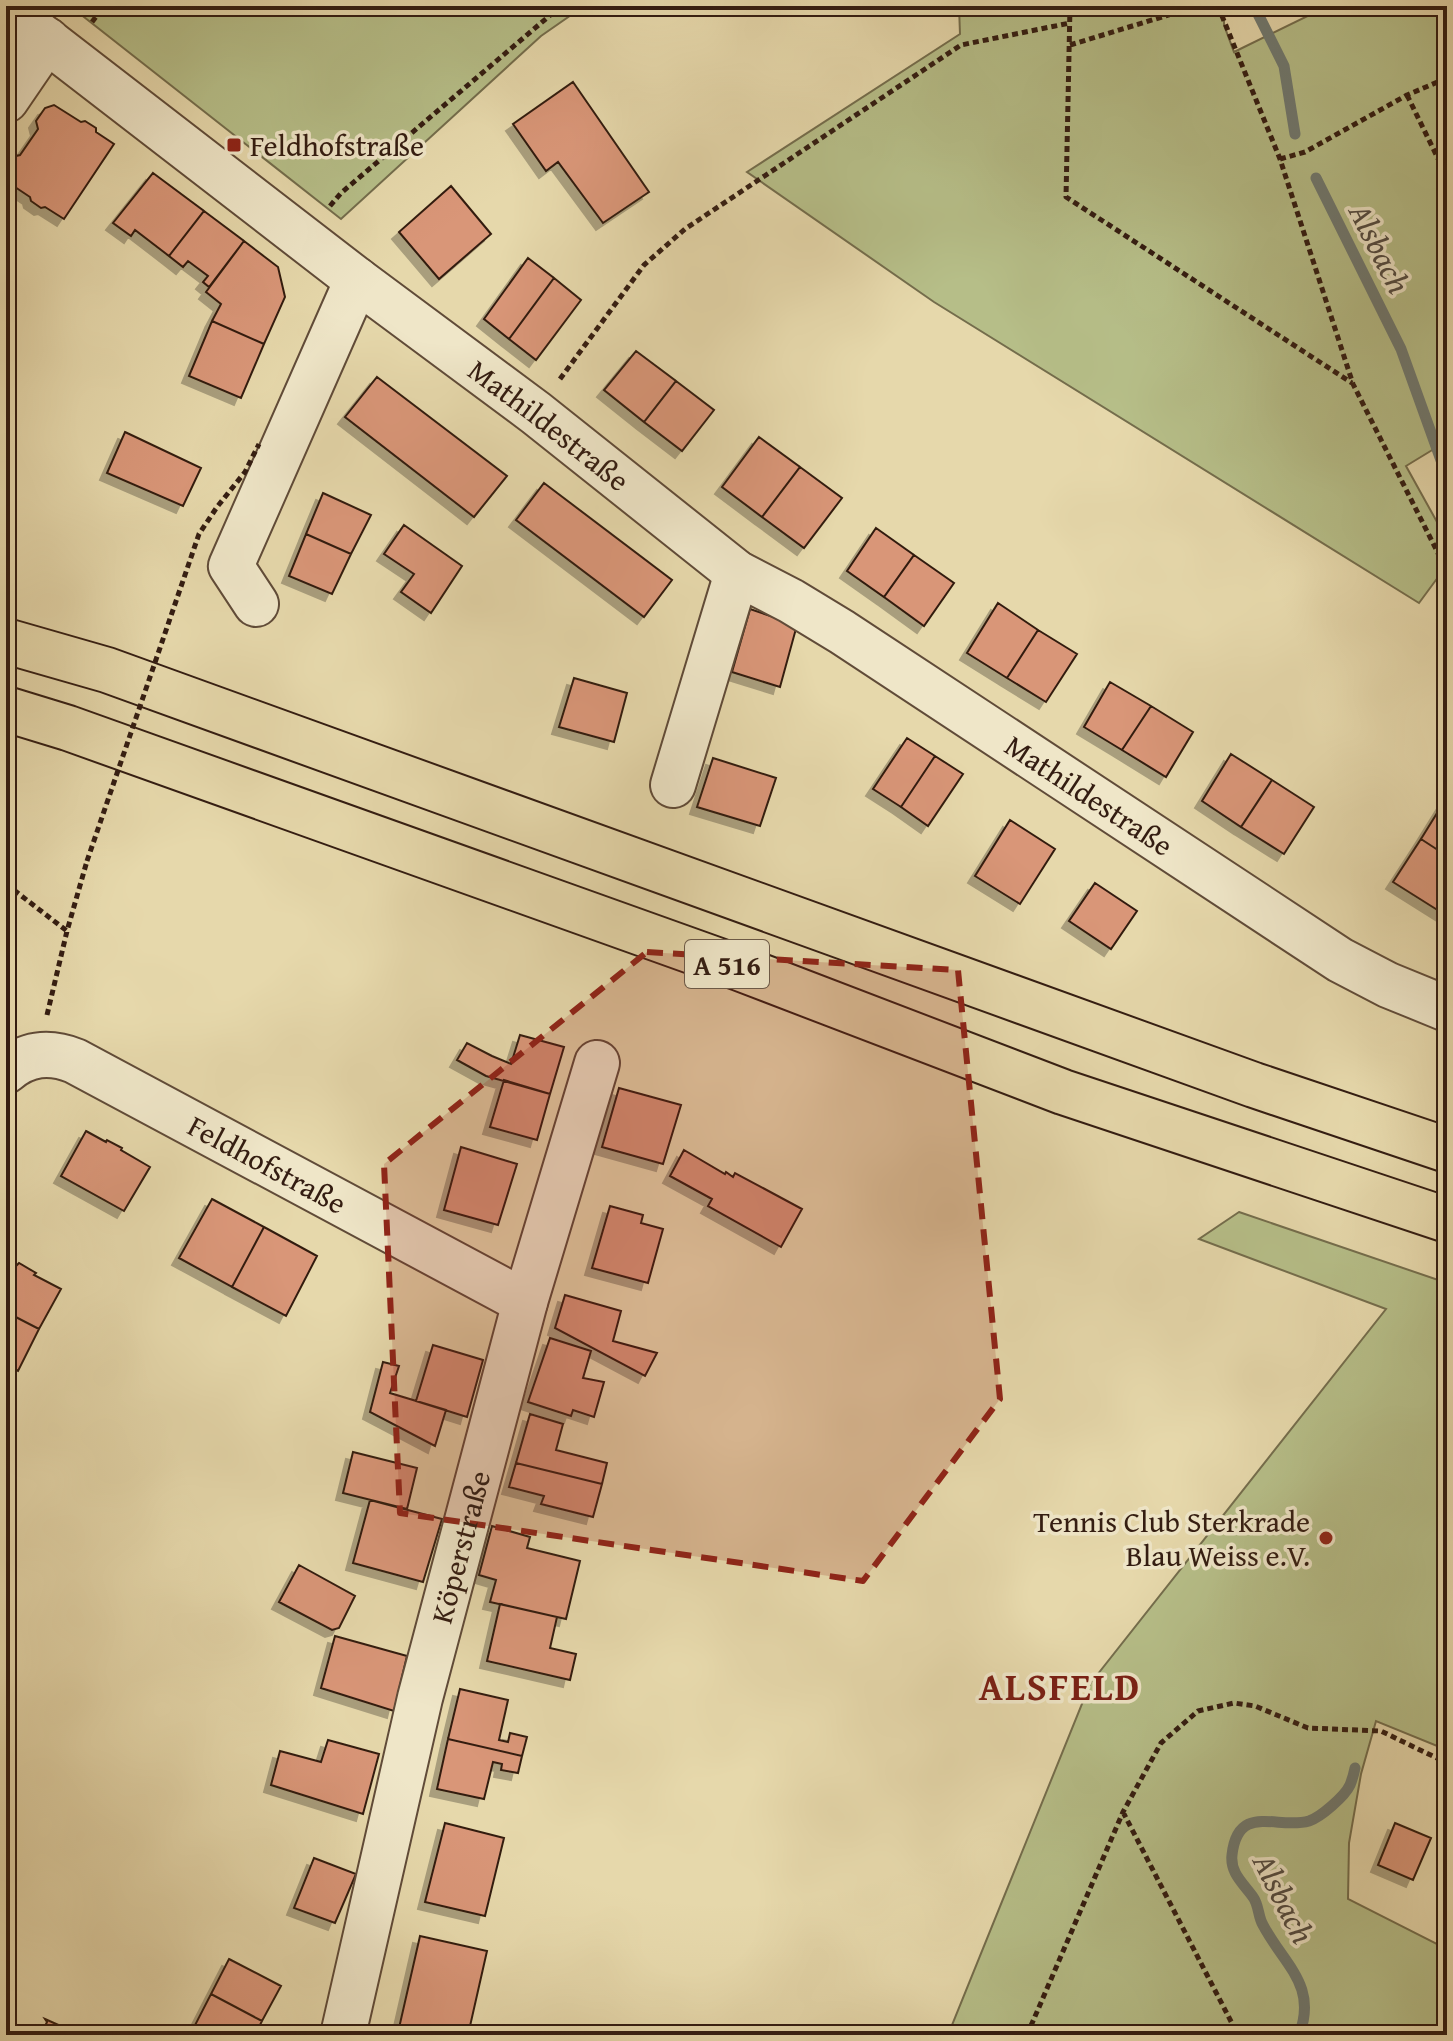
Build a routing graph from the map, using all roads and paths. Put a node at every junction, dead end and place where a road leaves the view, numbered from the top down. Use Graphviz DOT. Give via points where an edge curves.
graph roads {
  1 [pos="561,6"];
  2 [pos="1070,6"];
  3 [pos="1198,6"];
  4 [pos="1218,6"];
  5 [pos="6,9"];
  6 [pos="1070,23"];
  7 [pos="47,40"];
  8 [pos="1070,45"];
  9 [pos="1447,78"];
  10 [pos="1407,95"];
  11 [pos="6,100"];
  12 [pos="1280,159"];
  13 [pos="1447,177"];
  14 [pos="304,238"];
  15 [pos="357,280"];
  16 [pos="1353,384"];
  17 [pos="536,413"];
  18 [pos="259,444"];
  19 [pos="1447,571"];
  20 [pos="737,573"];
  21 [pos="256,604"];
  22 [pos="6,641"];
  23 [pos="6,709"];
  24 [pos="673,785"];
  25 [pos="6,884"];
  26 [pos="67,931"];
  27 [pos="1447,1009"];
  28 [pos="22,1063"];
  29 [pos="597,1063"];
  30 [pos="1447,1150"];
  31 [pos="1447,1220"];
  32 [pos="525,1302"];
  33 [pos="1447,1763"];
  34 [pos="1123,1812"];
  35 [pos="343,2035"];
  36 [pos="1027,2035"];
  37 [pos="1238,2035"];
  1 -- 14 [label="path" via="341,193"];
  2 -- 6 [label="path"];
  3 -- 8 [label="path"];
  4 -- 12 [label="path"];
  5 -- 7 [label="street, Mathildestraße"];
  6 -- 8 [label="path"];
  6 -- 17 [label="path" via="961,45 685,229 644,265"];
  7 -- 11 [label="street"];
  7 -- 14 [label="street, Mathildestraße"];
  8 -- 16 [label="path" via="1066,197"];
  9 -- 10 [label="path"];
  10 -- 12 [label="path" via="1305,152"];
  10 -- 13 [label="path"];
  12 -- 16 [label="path"];
  14 -- 15 [label="street, Mathildestraße"];
  15 -- 17 [label="street, Mathildestraße"];
  15 -- 21 [label="street" via="231,566"];
  16 -- 19 [label="path"];
  17 -- 20 [label="street, Mathildestraße"];
  18 -- 26 [label="path, bridge" via="199,534"];
  20 -- 24 [label="street"];
  20 -- 27 [label="street, Mathildestraße" via="842,632 1340,960"];
  22 -- 30 [label="highway, A 516" via="107,670"];
  23 -- 31 [label="highway, A 516" via="709,957 1063,1092"];
  25 -- 26 [label="path"];
  26 -- 28 [label="path"];
  28 -- 32 [label="street, Feldhofstraße" via="55,1055 75,1061"];
  29 -- 32 [label="street, Köperstraße"];
  32 -- 35 [label="street, Köperstraße" via="420,1698"];
  33 -- 34 [label="path" via="1381,1731 1308,1728 1234,1703 1198,1711 1161,1743"];
  34 -- 36 [label="path"];
  34 -- 37 [label="path"];
}
